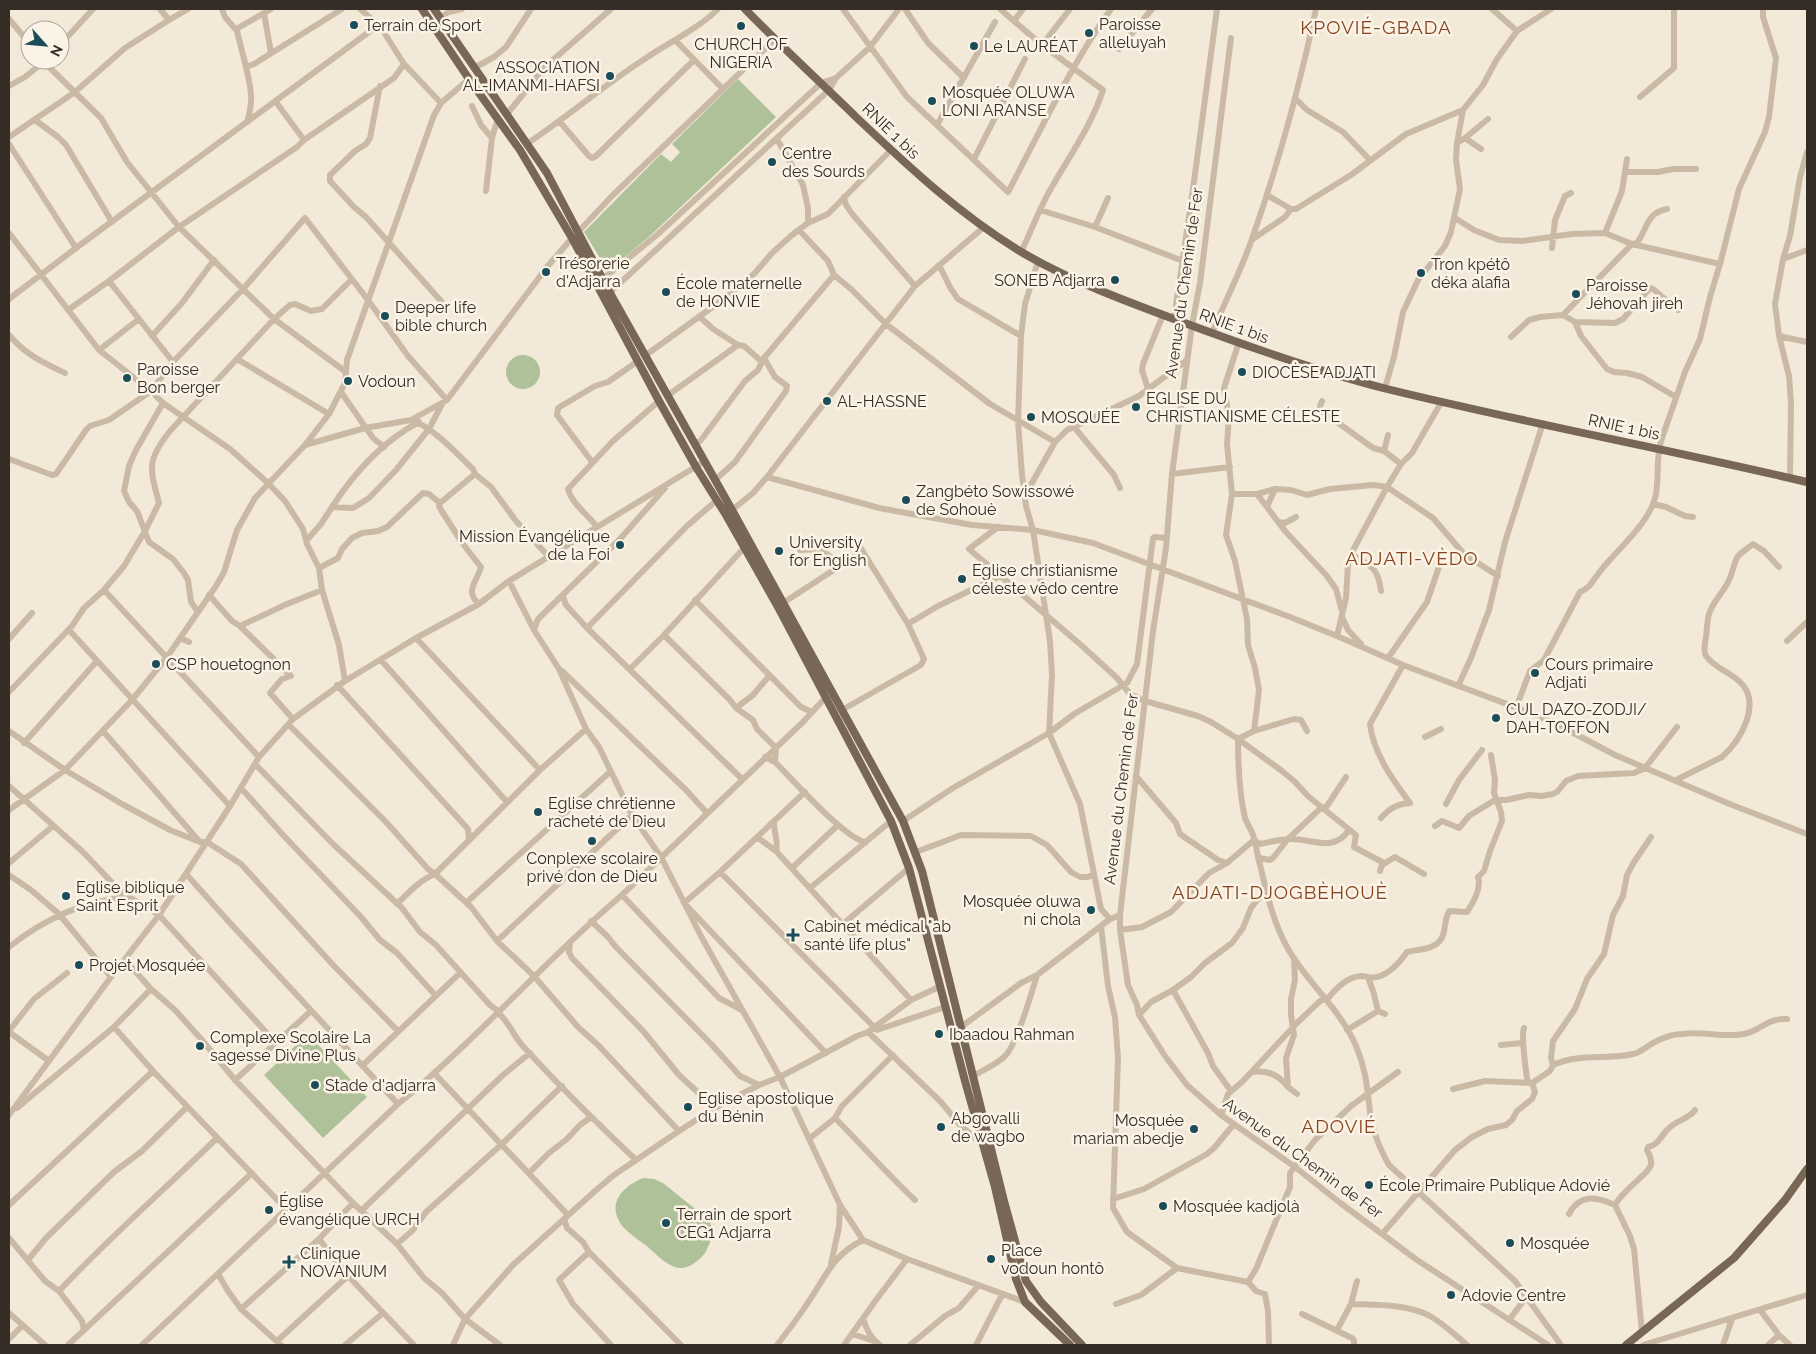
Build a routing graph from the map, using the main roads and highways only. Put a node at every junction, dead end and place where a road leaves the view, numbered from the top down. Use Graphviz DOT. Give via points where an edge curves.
graph roads {
  1 [pos="422,9"];
  2 [pos="434,9"];
  3 [pos="745,9"];
  4 [pos="575,235"];
  5 [pos="607,296"];
  6 [pos="1807,482"];
  7 [pos="1807,1169"];
  8 [pos="1066,1344"];
  9 [pos="1082,1345"];
  10 [pos="1626,1345"];
  1 -- 4 [label="main road"];
  2 -- 4 [label="main road" via="547,173"];
  3 -- 6 [label="main road, RNIE 1 bis" via="944,198 1021,252 1064,274 1192,326 1386,388"];
  4 -- 5 [label="main road" via="596,284"];
  4 -- 5 [label="main road" via="603,279"];
  5 -- 8 [label="main road" via="659,401 778,607 891,821 909,868 995,1187 1016,1279 1025,1302"];
  5 -- 9 [label="main road" via="646,355 903,821 916,852 937,927 1026,1281 1041,1302"];
  7 -- 10 [label="main road" via="1780,1207 1734,1258"];
}
